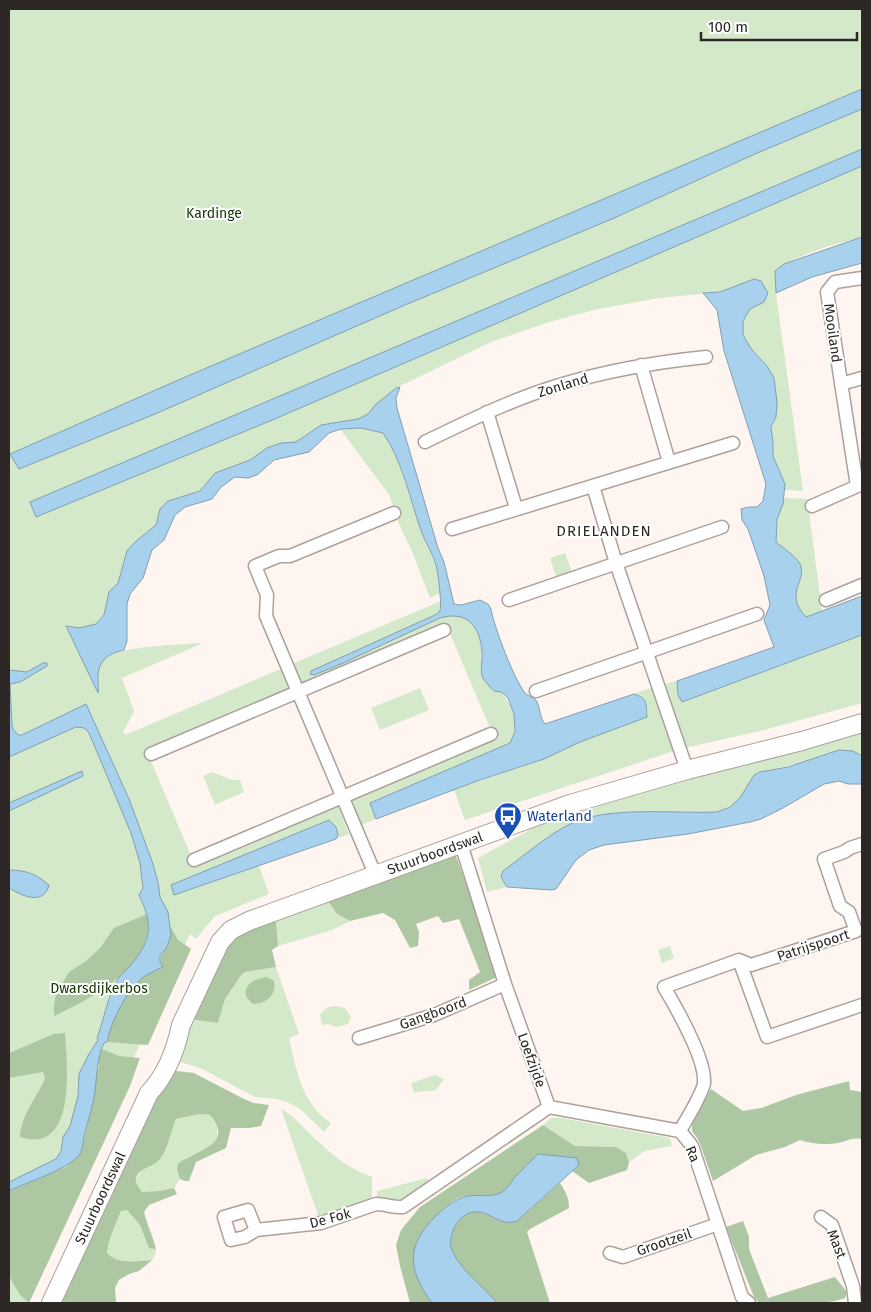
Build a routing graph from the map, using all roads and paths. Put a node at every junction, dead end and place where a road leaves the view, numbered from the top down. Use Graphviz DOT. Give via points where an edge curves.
graph roads {
  1 [pos="862,278"];
  2 [pos="706,357"];
  3 [pos="641,365"];
  4 [pos="862,378"];
  5 [pos="841,384"];
  6 [pos="487,412"];
  7 [pos="425,442"];
  8 [pos="733,443"];
  9 [pos="669,462"];
  10 [pos="860,485"];
  11 [pos="593,486"];
  12 [pos="812,506"];
  13 [pos="516,508"];
  14 [pos="394,513"];
  15 [pos="722,527"];
  16 [pos="452,529"];
  17 [pos="616,563"];
  18 [pos="862,586"];
  19 [pos="509,600"];
  20 [pos="826,600"];
  21 [pos="757,614"];
  22 [pos="444,630"];
  23 [pos="648,652"];
  24 [pos="536,691"];
  25 [pos="298,692"];
  26 [pos="862,723"];
  27 [pos="491,734"];
  28 [pos="151,754"];
  29 [pos="688,770"];
  30 [pos="343,798"];
  31 [pos="462,844"];
  32 [pos="862,844"];
  33 [pos="194,860"];
  34 [pos="375,874"];
  35 [pos="739,960"];
  36 [pos="505,984"];
  37 [pos="862,1005"];
  38 [pos="359,1038"];
  39 [pos="549,1107"];
  40 [pos="680,1131"];
  41 [pos="821,1217"];
  42 [pos="718,1224"];
  43 [pos="256,1230"];
  44 [pos="610,1253"];
  45 [pos="51,1303"];
  46 [pos="749,1303"];
  47 [pos="855,1303"];
  1 -- 5 [label="street, Mooiland" via="835,282 827,292"];
  2 -- 3 [label="street, Zonland"];
  3 -- 6 [label="street, Zonland" via="562,384"];
  3 -- 9 [label="street"];
  4 -- 5 [label="street, Mooiland"];
  5 -- 10 [label="street, Mooiland"];
  6 -- 7 [label="street, Zonland"];
  6 -- 13 [label="street"];
  8 -- 9 [label="street"];
  9 -- 11 [label="street"];
  10 -- 12 [label="street, Mooiland"];
  11 -- 13 [label="street"];
  11 -- 17 [label="street"];
  13 -- 16 [label="street"];
  14 -- 25 [label="street" via="290,556 279,556 256,566 267,595 266,616"];
  15 -- 17 [label="street"];
  17 -- 19 [label="street"];
  17 -- 23 [label="street"];
  18 -- 20 [label="street"];
  21 -- 23 [label="street"];
  22 -- 25 [label="street"];
  23 -- 24 [label="street"];
  23 -- 29 [label="street"];
  25 -- 28 [label="street"];
  25 -- 30 [label="street"];
  26 -- 29 [label="street, Stuurboordswal"];
  27 -- 30 [label="street"];
  29 -- 31 [label="street, Stuurboordswal" via="570,804"];
  30 -- 33 [label="street"];
  30 -- 34 [label="street"];
  31 -- 34 [label="street, Stuurboordswal"];
  31 -- 36 [label="street, Loefzijde"];
  32 -- 35 [label="street, Patrijspoort" via="824,859 840,906 849,912 856,931 752,966"];
  34 -- 45 [label="street, Stuurboordswal" via="249,921 225,936 181,1025 167,1066 149,1093"];
  35 -- 37 [label="street" via="767,1036"];
  35 -- 40 [label="street, Patrijspoort" via="664,987 680,1014 703,1067 704,1084"];
  36 -- 38 [label="street, Gangboord" via="434,1016"];
  36 -- 39 [label="street, Loefzijde"];
  39 -- 40 [label="street, Ra"];
  39 -- 43 [label="street, De Fok" via="403,1207 376,1204 321,1223"];
  40 -- 42 [label="street, Ra" via="692,1146"];
  41 -- 47 [label="street, Mast" via="832,1225 853,1286"];
  42 -- 44 [label="street, Grootzeil" via="623,1257"];
  42 -- 46 [label="street, Ra" via="742,1297"];
}
